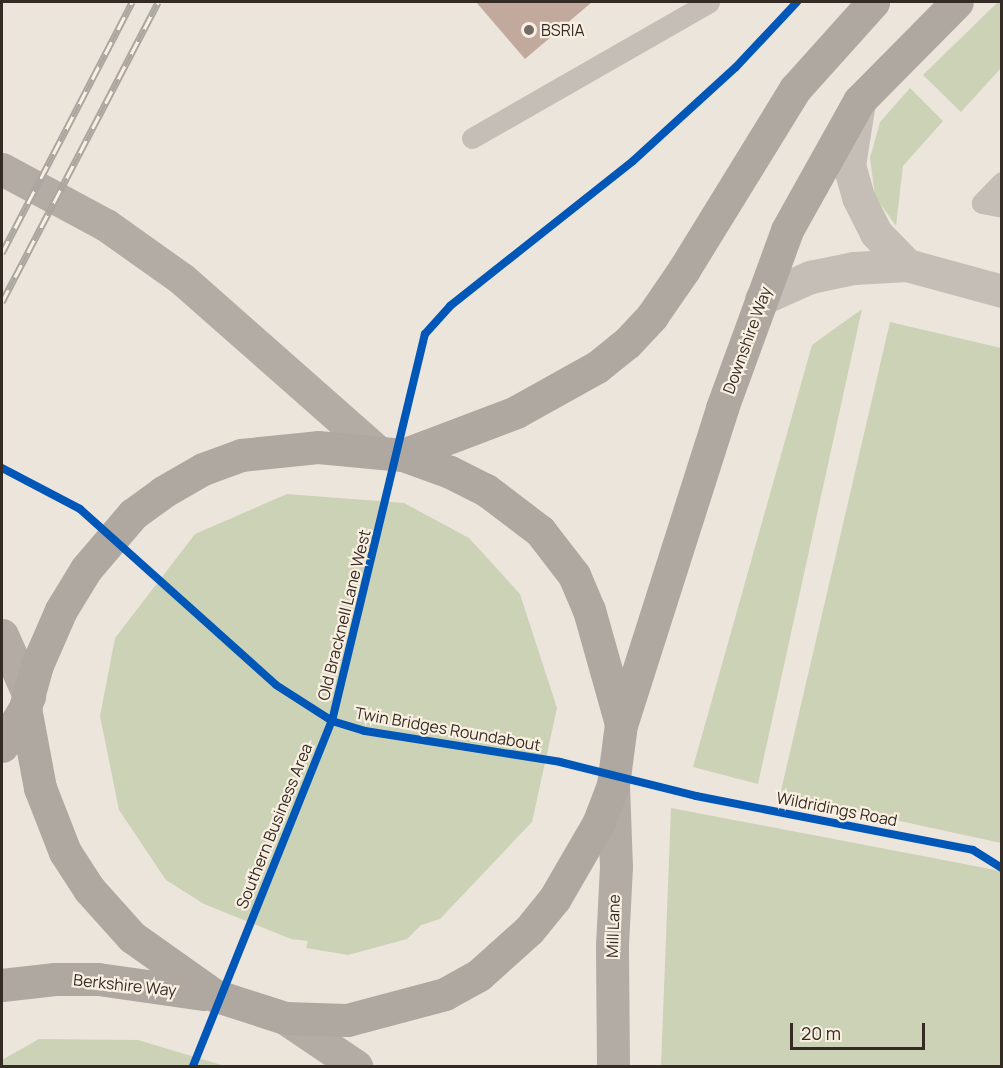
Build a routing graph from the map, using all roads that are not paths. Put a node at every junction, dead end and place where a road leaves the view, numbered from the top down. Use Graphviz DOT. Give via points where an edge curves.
graph roads {
  1 [pos="709,2"];
  2 [pos="873,2"];
  3 [pos="957,2"];
  4 [pos="859,101"];
  5 [pos="472,138"];
  6 [pos="2,169"];
  7 [pos="1002,182"];
  8 [pos="1002,207"];
  9 [pos="907,265"];
  10 [pos="1002,291"];
  11 [pos="761,299"];
  12 [pos="389,452"];
  13 [pos="2,634"];
  14 [pos="27,702"];
  15 [pos="621,724"];
  16 [pos="2,746"];
  17 [pos="613,785"];
  18 [pos="2,985"];
  19 [pos="213,995"];
  20 [pos="285,1018"];
  21 [pos="356,1066"];
  22 [pos="613,1066"];
  1 -- 5 [label="lane"];
  2 -- 12 [label="highway" via="795,89 683,271 652,316 627,343 597,367 516,412"];
  3 -- 4 [label="highway, Downshire Way"];
  4 -- 9 [label="street" via="849,165 858,197 876,233"];
  4 -- 11 [label="highway, Downshire Way" via="787,230"];
  6 -- 12 [label="main road" via="106,225 182,279"];
  7 -- 8 [label="lane" via="982,203"];
  9 -- 10 [label="street"];
  9 -- 11 [label="street" via="854,268 810,277"];
  11 -- 15 [label="highway, Downshire Way"];
  12 -- 14 [label="highway" via="318,447 241,455 203,469 162,492 133,514 86,569 61,610 37,665"];
  12 -- 15 [label="highway" via="486,490 540,531 574,575 585,601 603,650"];
  13 -- 14 [label="main road"];
  14 -- 16 [label="highway"];
  14 -- 19 [label="highway" via="40,788 65,852 89,890 132,937"];
  15 -- 17 [label="highway"];
  17 -- 20 [label="highway" via="588,843 555,898 505,956 479,975 445,994 369,1016 347,1020"];
  17 -- 22 [label="main road, Mill Lane"];
  18 -- 19 [label="highway, Berkshire Way" via="98,979"];
  19 -- 20 [label="highway"];
  20 -- 21 [label="main road"];
}
